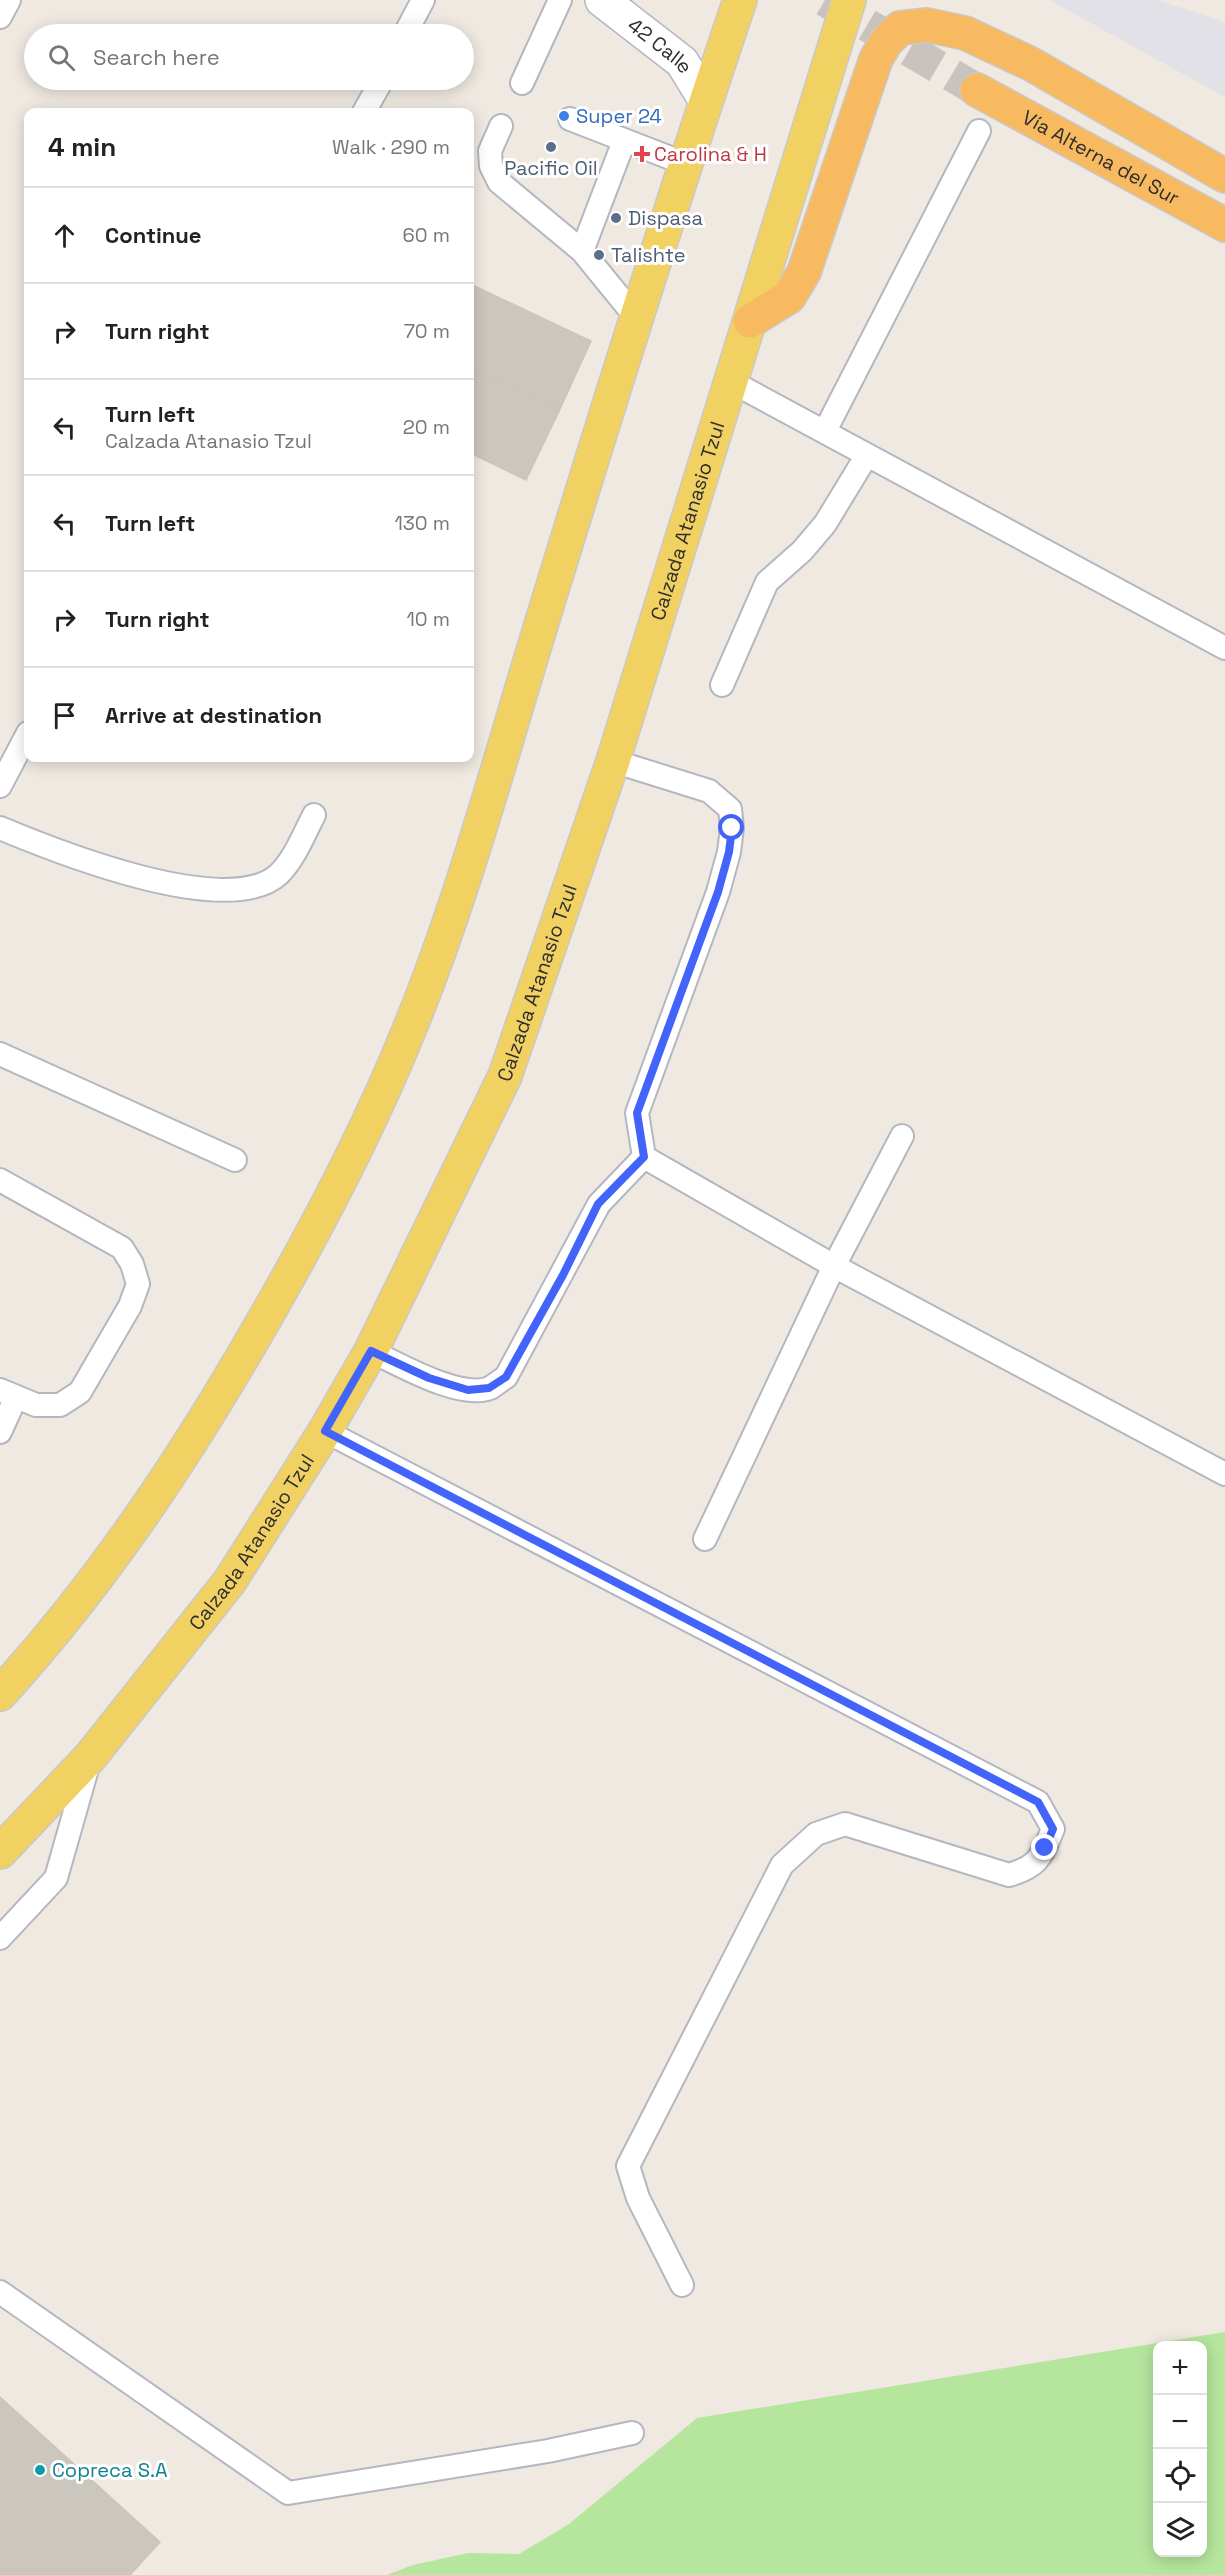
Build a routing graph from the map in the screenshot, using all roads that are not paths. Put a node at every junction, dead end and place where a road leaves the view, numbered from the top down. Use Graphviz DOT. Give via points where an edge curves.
graph roads {
  1 [pos="9,0"];
  2 [pos="423,0"];
  3 [pos="560,0"];
  4 [pos="602,0"];
  5 [pos="740,0"];
  6 [pos="849,0"];
  7 [pos="0,18"];
  8 [pos="410,24"];
  9 [pos="522,83"];
  10 [pos="376,90"];
  11 [pos="977,90"];
  12 [pos="706,101"];
  13 [pos="366,108"];
  14 [pos="570,119"];
  15 [pos="501,126"];
  16 [pos="979,130"];
  17 [pos="624,141"];
  18 [pos="686,164"];
  19 [pos="1225,176"];
  20 [pos="1225,225"];
  21 [pos="582,251"];
  22 [pos="635,316"];
  23 [pos="750,321"];
  24 [pos="732,382"];
  25 [pos="825,431"];
  26 [pos="867,455"];
  27 [pos="1225,648"];
  28 [pos="722,685"];
  29 [pos="24,740"];
  30 [pos="613,761"];
  31 [pos="0,786"];
  32 [pos="314,815"];
  33 [pos="0,828"];
  34 [pos="0,1054"];
  35 [pos="902,1136"];
  36 [pos="644,1157"];
  37 [pos="235,1160"];
  38 [pos="0,1180"];
  39 [pos="834,1266"];
  40 [pos="371,1351"];
  41 [pos="8,1394"];
  42 [pos="325,1431"];
  43 [pos="0,1432"];
  44 [pos="1225,1474"];
  45 [pos="705,1539"];
  46 [pos="0,1694"];
  47 [pos="91,1756"];
  48 [pos="0,1852"];
  49 [pos="0,1938"];
  50 [pos="682,2285"];
  51 [pos="0,2292"];
  52 [pos="632,2433"];
  1 -- 7 [label="lane"];
  2 -- 8 [label="lane"];
  3 -- 9 [label="lane"];
  4 -- 12 [label="street, 42 Calle" via="682,62"];
  5 -- 12 [label="main road"];
  6 -- 23 [label="main road, Calzada Atanasio Tzul"];
  10 -- 13 [label="lane"];
  11 -- 20 [label="highway, Vía Alterna del Sur"];
  12 -- 18 [label="main road"];
  14 -- 17 [label="lane"];
  15 -- 21 [label="lane" via="490,151 491,166 499,182"];
  16 -- 25 [label="lane"];
  17 -- 18 [label="lane"];
  17 -- 21 [label="lane"];
  18 -- 22 [label="main road"];
  19 -- 23 [label="highway" via="1031,64 965,33 927,26 900,28 876,59 804,272 789,297"];
  21 -- 22 [label="lane"];
  22 -- 46 [label="main road" via="456,905 402,1047 319,1224 216,1405 157,1497"];
  23 -- 24 [label="main road, Calzada Atanasio Tzul"];
  24 -- 25 [label="lane"];
  24 -- 30 [label="main road, Calzada Atanasio Tzul"];
  25 -- 26 [label="lane"];
  26 -- 27 [label="lane"];
  26 -- 28 [label="lane" via="825,524 767,582"];
  29 -- 31 [label="lane"];
  30 -- 36 [label="lane" via="709,791 730,810 732,828 718,892 637,1113"];
  30 -- 40 [label="main road, Calzada Atanasio Tzul" via="505,1076"];
  32 -- 33 [label="lane" via="278,874 255,886 220,891 153,881 63,854"];
  34 -- 37 [label="lane"];
  35 -- 39 [label="lane"];
  36 -- 39 [label="lane"];
  36 -- 40 [label="lane" via="598,1204 506,1377 489,1388 468,1390 429,1378"];
  38 -- 41 [label="lane" via="122,1248 138,1284 130,1306 80,1392 60,1405 36,1405"];
  39 -- 44 [label="lane"];
  39 -- 45 [label="lane"];
  40 -- 42 [label="main road, Calzada Atanasio Tzul"];
  41 -- 43 [label="lane"];
  42 -- 47 [label="main road, Calzada Atanasio Tzul" via="230,1581"];
  42 -- 50 [label="lane" via="1038,1802 1053,1829 1032,1868 1010,1875 845,1824 816,1834 782,1865 628,2166 638,2198"];
  47 -- 48 [label="main road, Calzada Atanasio Tzul"];
  47 -- 49 [label="lane" via="56,1878"];
  51 -- 52 [label="lane" via="288,2493 548,2451"];
}
